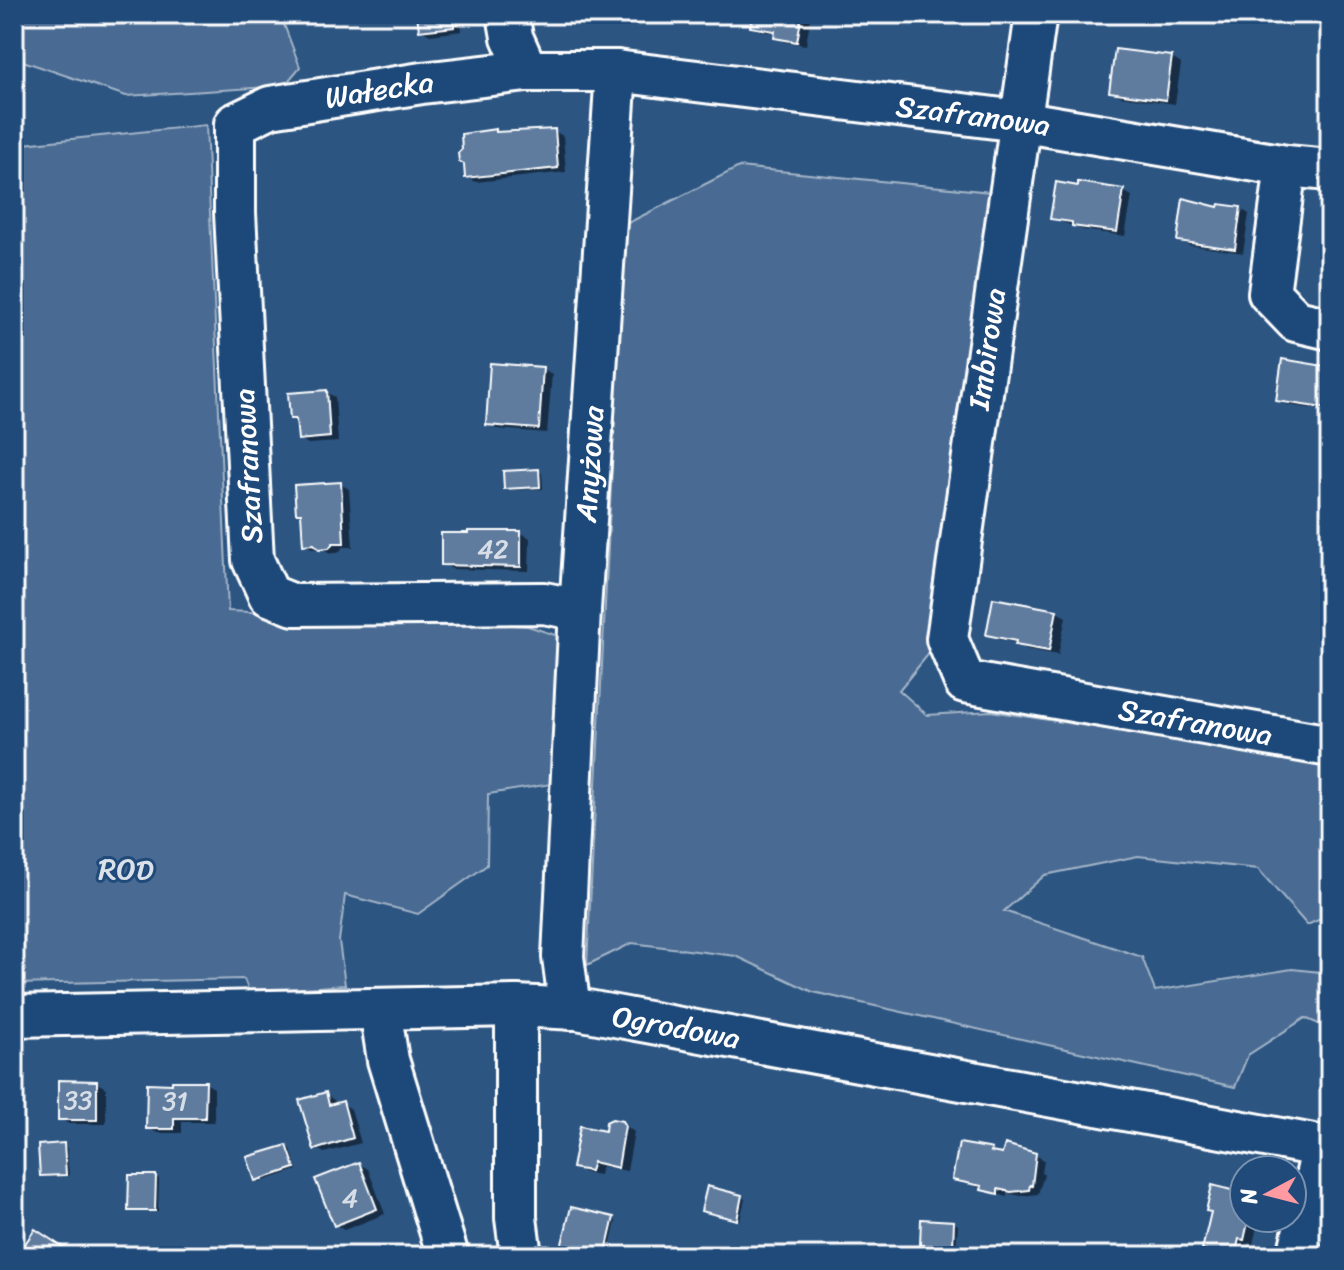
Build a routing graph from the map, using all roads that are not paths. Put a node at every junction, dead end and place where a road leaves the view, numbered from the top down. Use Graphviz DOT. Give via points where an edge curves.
graph roads {
  1 [pos="508,14"];
  2 [pos="1036,14"];
  3 [pos="527,71"];
  4 [pos="616,71"];
  5 [pos="1019,121"];
  6 [pos="235,124"];
  7 [pos="1286,166"];
  8 [pos="1330,170"];
  9 [pos="1330,329"];
  10 [pos="580,610"];
  11 [pos="965,682"];
  12 [pos="1330,746"];
  13 [pos="516,1006"];
  14 [pos="380,1009"];
  15 [pos="570,1009"];
  16 [pos="14,1016"];
  17 [pos="1327,1147"];
  18 [pos="448,1256"];
  19 [pos="521,1256"];
  20 [pos="1298,1256"];
  1 -- 3 [label="street"];
  2 -- 5 [label="street, Imbirowa"];
  3 -- 4 [label="street"];
  3 -- 6 [label="street, Wałecka" via="270,107"];
  4 -- 5 [label="street, Szafranowa"];
  4 -- 10 [label="street, Anyżowa"];
  5 -- 7 [label="street, Szafranowa"];
  5 -- 11 [label="street, Imbirowa" via="947,639"];
  6 -- 10 [label="street, Szafranowa" via="253,560 269,595 294,605 544,603"];
  7 -- 8 [label="street, Szafranowa"];
  7 -- 9 [label="street" via="1269,293 1296,321"];
  10 -- 15 [label="street, Anyżowa" via="563,957"];
  11 -- 12 [label="street, Szafranowa"];
  13 -- 14 [label="street, Ogrodowa"];
  13 -- 15 [label="street, Ogrodowa"];
  13 -- 19 [label="street" via="516,1218"];
  14 -- 16 [label="street, Ogrodowa"];
  14 -- 18 [label="street" via="388,1060"];
  15 -- 17 [label="street, Ogrodowa"];
  17 -- 20 [label="street"];
}
